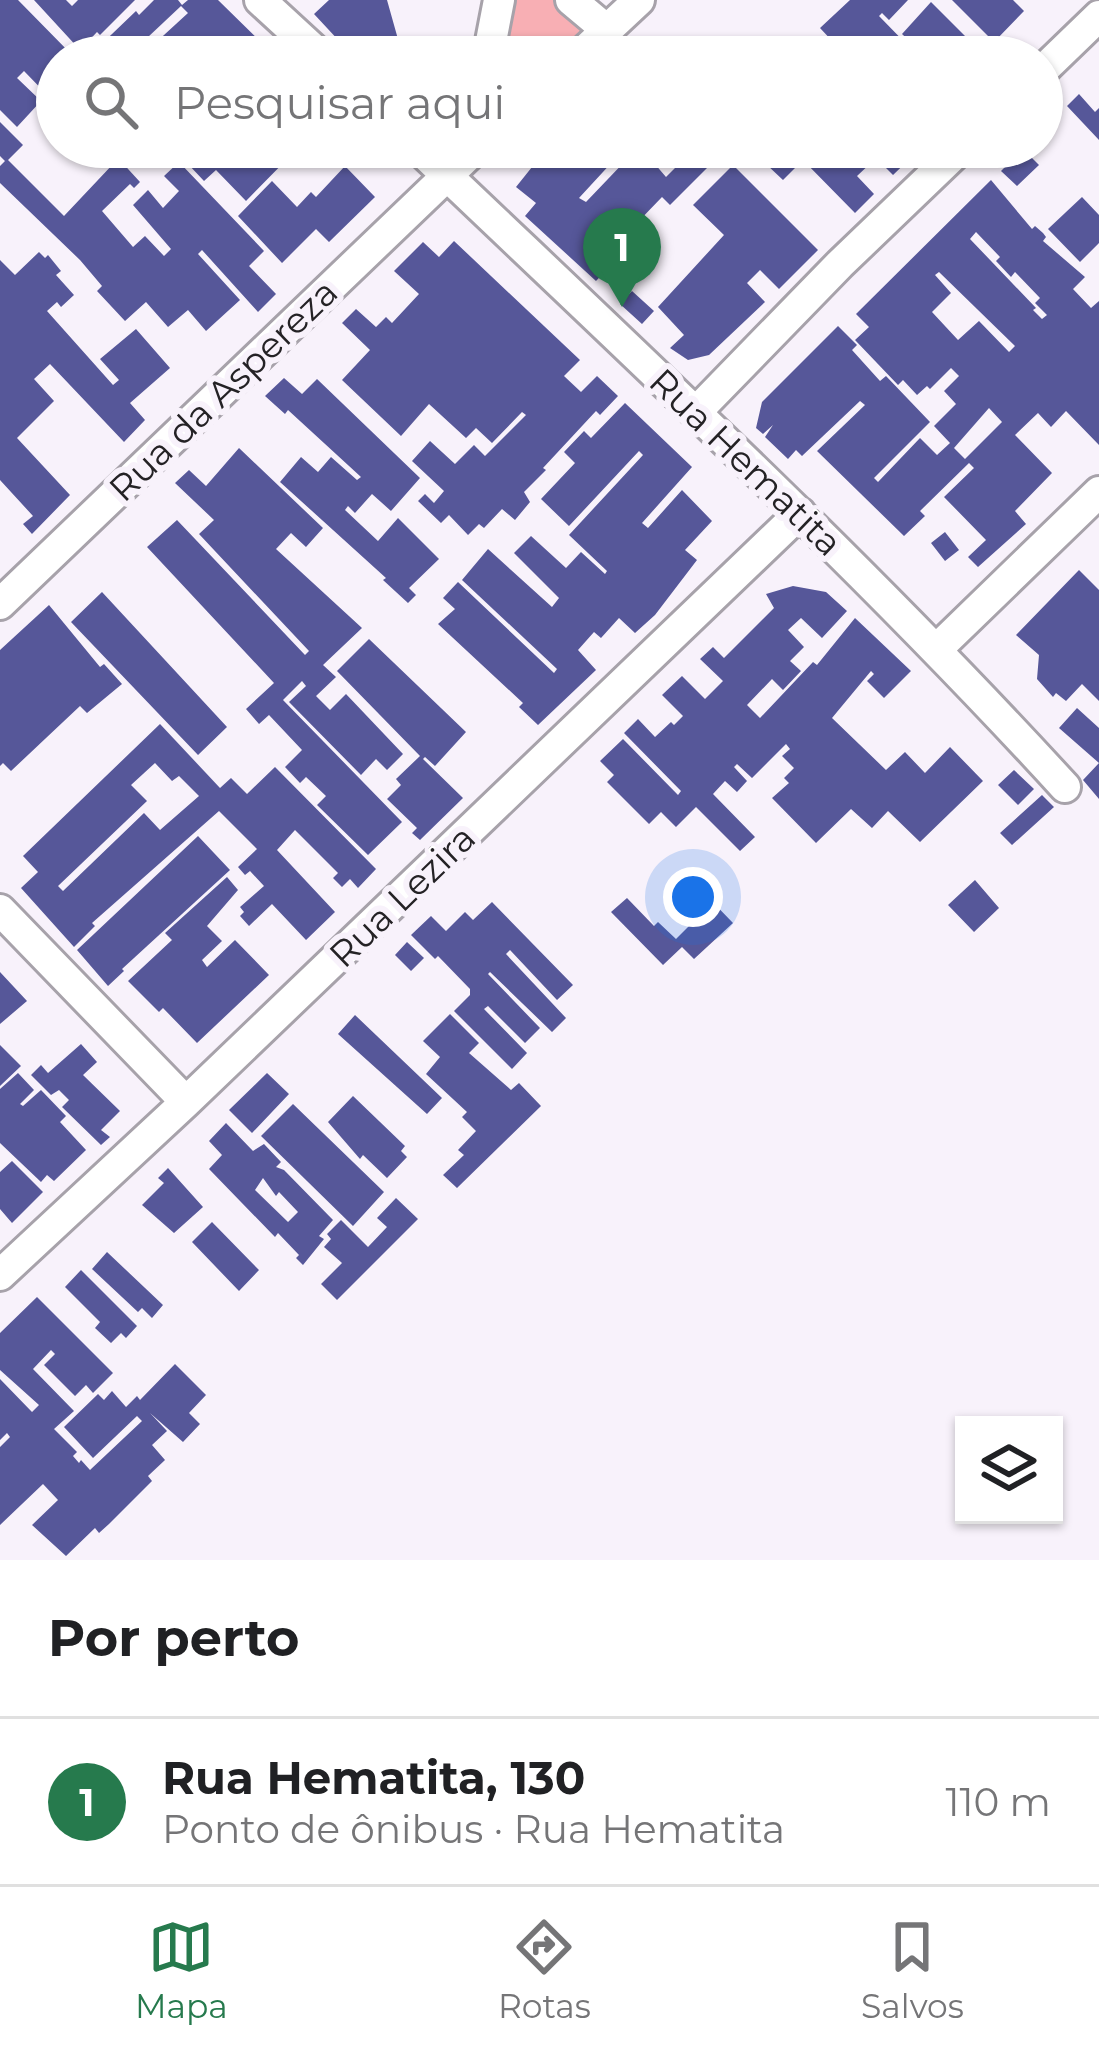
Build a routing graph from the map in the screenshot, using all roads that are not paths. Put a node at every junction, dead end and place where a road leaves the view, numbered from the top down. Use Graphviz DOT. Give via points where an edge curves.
graph roads {
  1 [pos="260,0"];
  2 [pos="499,0"];
  3 [pos="571,0"];
  4 [pos="639,0"];
  5 [pos="1099,16"];
  6 [pos="608,31"];
  7 [pos="299,36"];
  8 [pos="492,36"];
  9 [pos="602,36"];
  10 [pos="1063,51"];
  11 [pos="439,168"];
  12 [pos="454,168"];
  13 [pos="940,168"];
  14 [pos="446,175"];
  15 [pos="697,411"];
  16 [pos="1099,492"];
  17 [pos="800,513"];
  18 [pos="0,604"];
  19 [pos="937,649"];
  20 [pos="1065,787"];
  21 [pos="0,910"];
  22 [pos="186,1102"];
  23 [pos="0,1275"];
  1 -- 7 [label="street"];
  2 -- 8 [label="street"];
  3 -- 6 [label="street"];
  4 -- 6 [label="street"];
  5 -- 10 [label="street"];
  6 -- 9 [label="street"];
  11 -- 14 [label="street, Rua Hematita"];
  12 -- 14 [label="street, Rua da Aspereza"];
  13 -- 15 [label="street"];
  14 -- 15 [label="street, Rua Hematita"];
  14 -- 18 [label="street, Rua da Aspereza"];
  15 -- 17 [label="street, Rua Hematita"];
  16 -- 19 [label="street"];
  17 -- 19 [label="street, Rua Hematita"];
  17 -- 22 [label="street, Rua Lezira"];
  19 -- 20 [label="street, Rua Hematita"];
  21 -- 22 [label="street"];
  22 -- 23 [label="street, Rua Lezira"];
}
